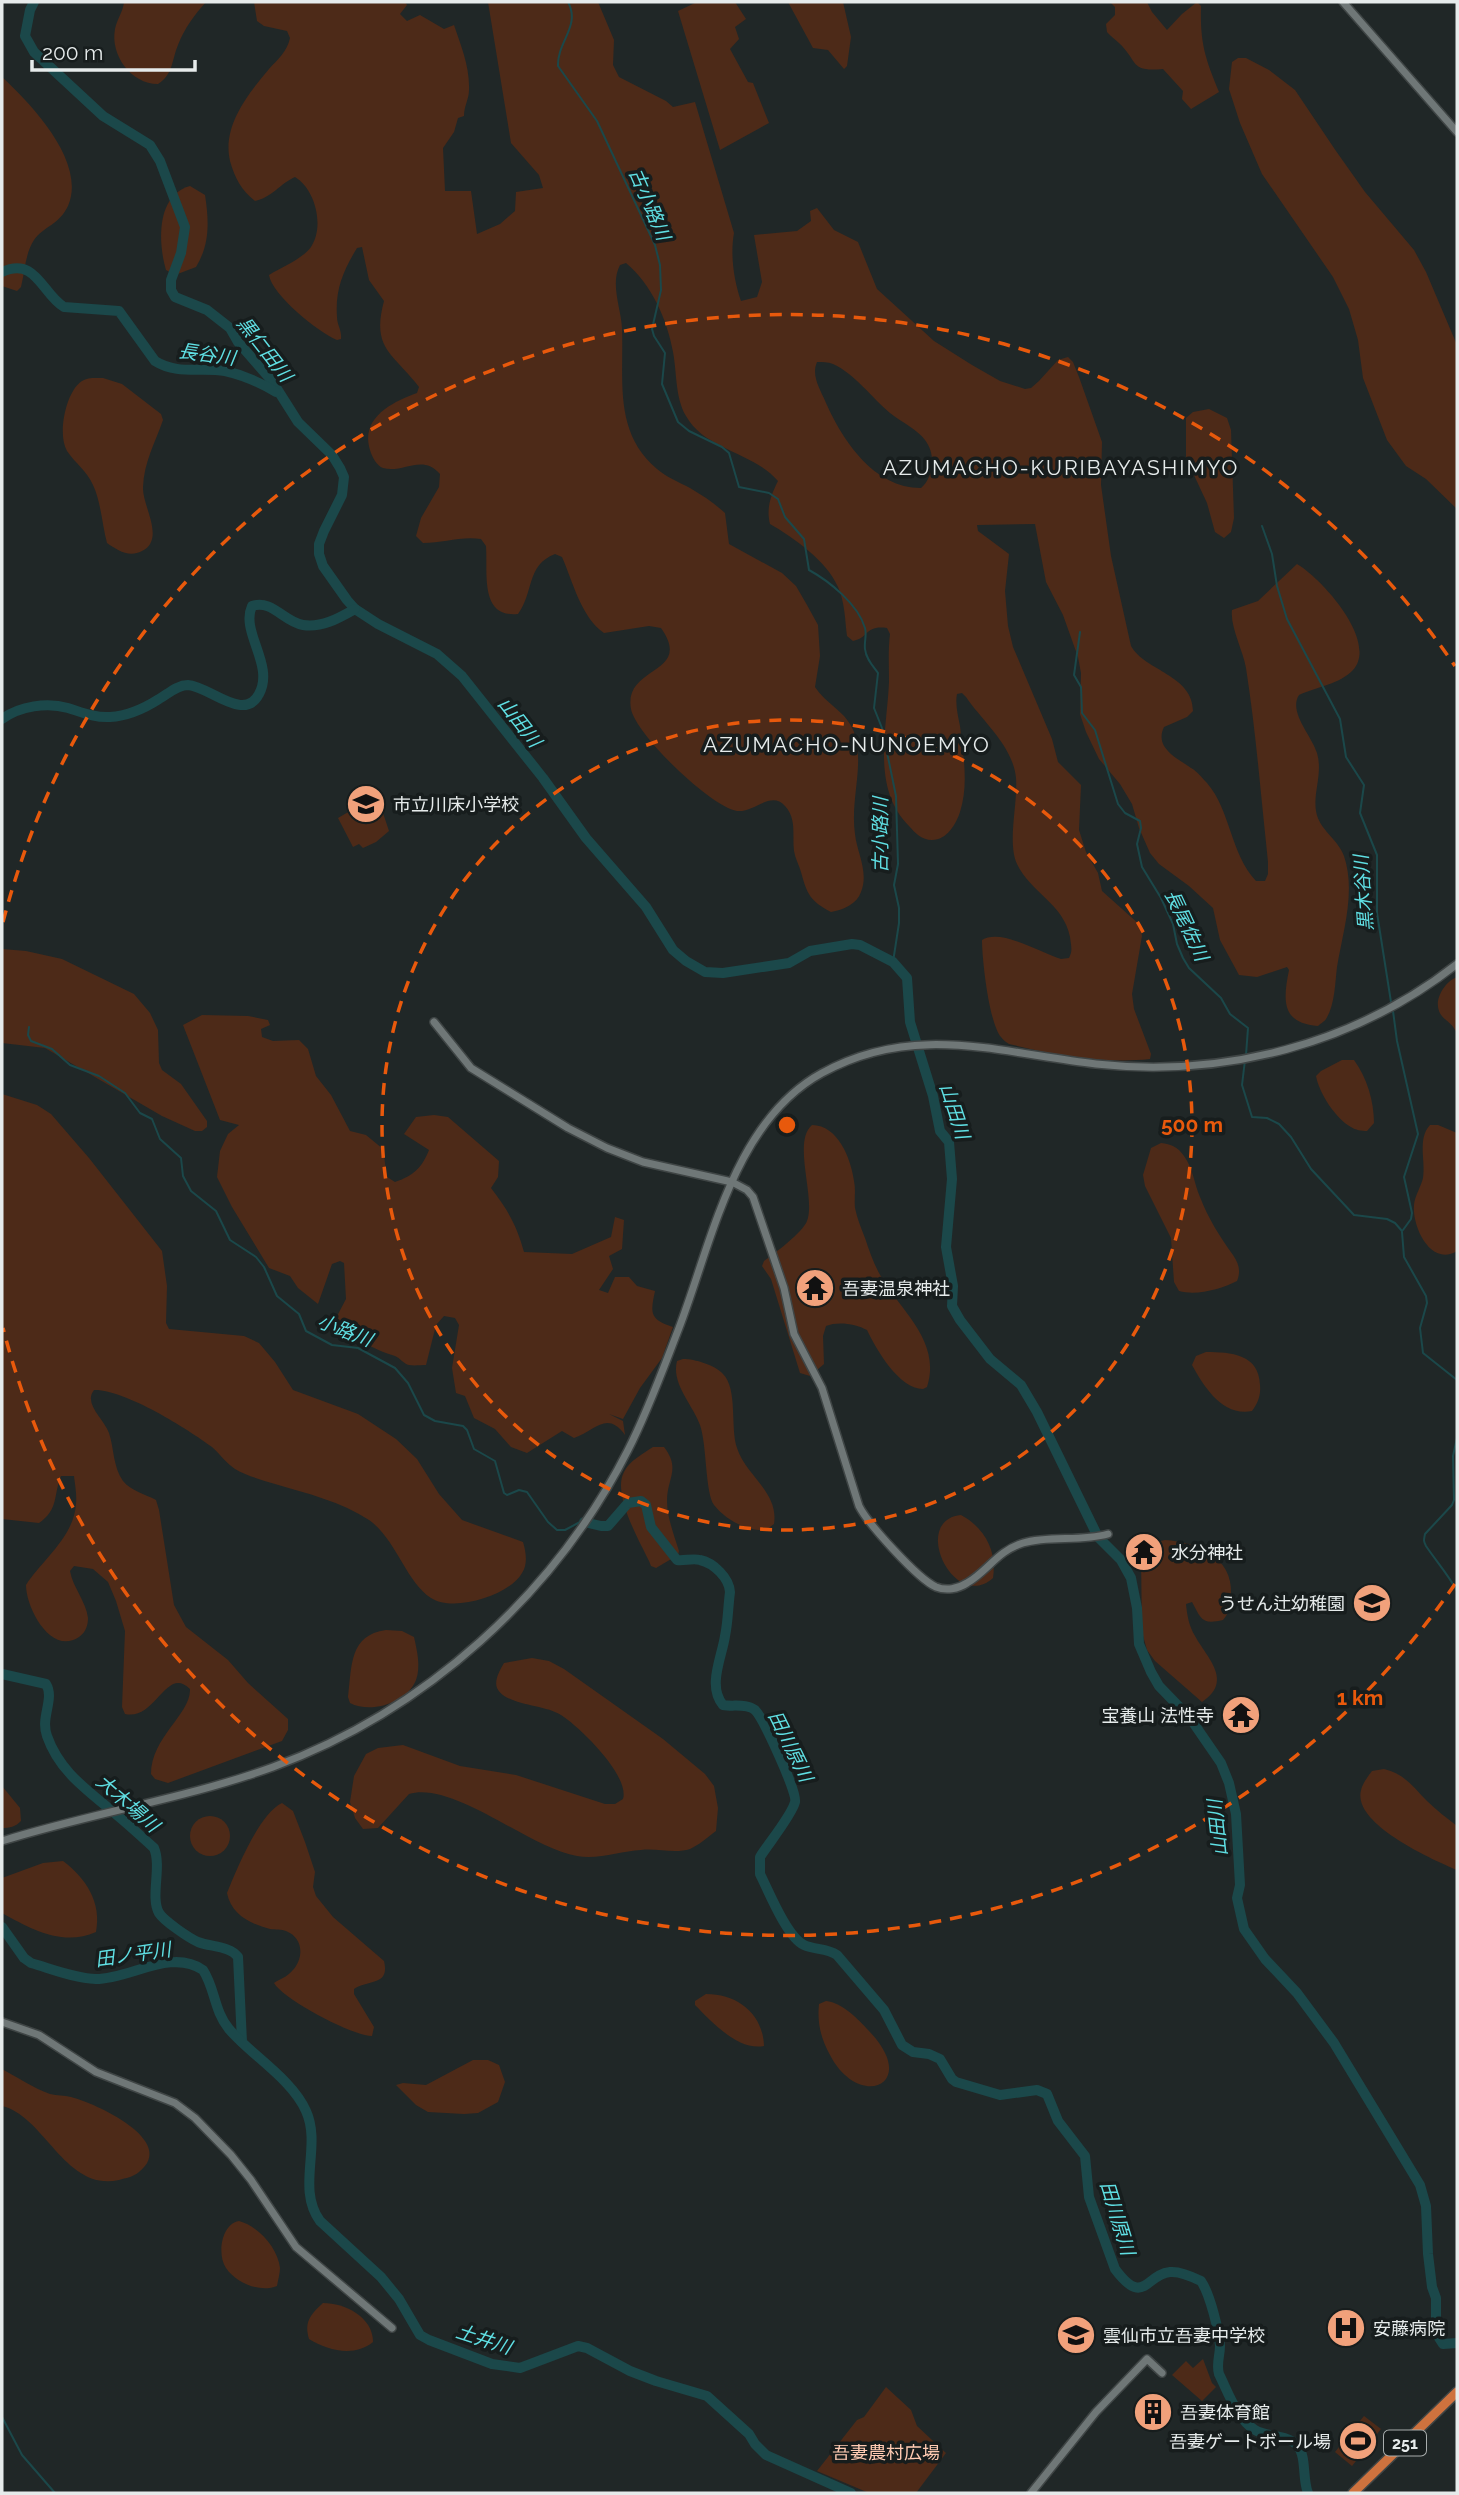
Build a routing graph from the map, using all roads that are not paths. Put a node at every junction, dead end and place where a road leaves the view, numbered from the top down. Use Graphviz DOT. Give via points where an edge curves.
graph roads {
  1 [pos="1343,2"];
  2 [pos="1457,132"];
  3 [pos="1457,964"];
  4 [pos="434,1022"];
  5 [pos="732,1182"];
  6 [pos="1106,1534"];
  7 [pos="2,1841"];
  8 [pos="2,2022"];
  9 [pos="392,2328"];
  10 [pos="1162,2373"];
  11 [pos="1457,2392"];
  12 [pos="1031,2493"];
  13 [pos="1353,2493"];
  1 -- 2 [label="street"];
  3 -- 5 [label="street" via="1396,1006 1333,1035 1265,1055 1199,1066 1097,1064 942,1043 899,1045 856,1056 817,1075 784,1102 765,1122"];
  4 -- 5 [label="street" via="471,1068 578,1134 652,1164"];
  5 -- 6 [label="street" via="756,1203 794,1334 822,1388 856,1501 911,1567 937,1587 953,1589 1022,1544"];
  5 -- 7 [label="street" via="628,1450 568,1547 503,1621 439,1677 366,1724 306,1754 245,1777"];
  8 -- 9 [label="street" via="39,2035 96,2072 186,2109 231,2155 296,2246"];
  10 -- 12 [label="street" via="1147,2358"];
  11 -- 13 [label="highway, 251"];
}
